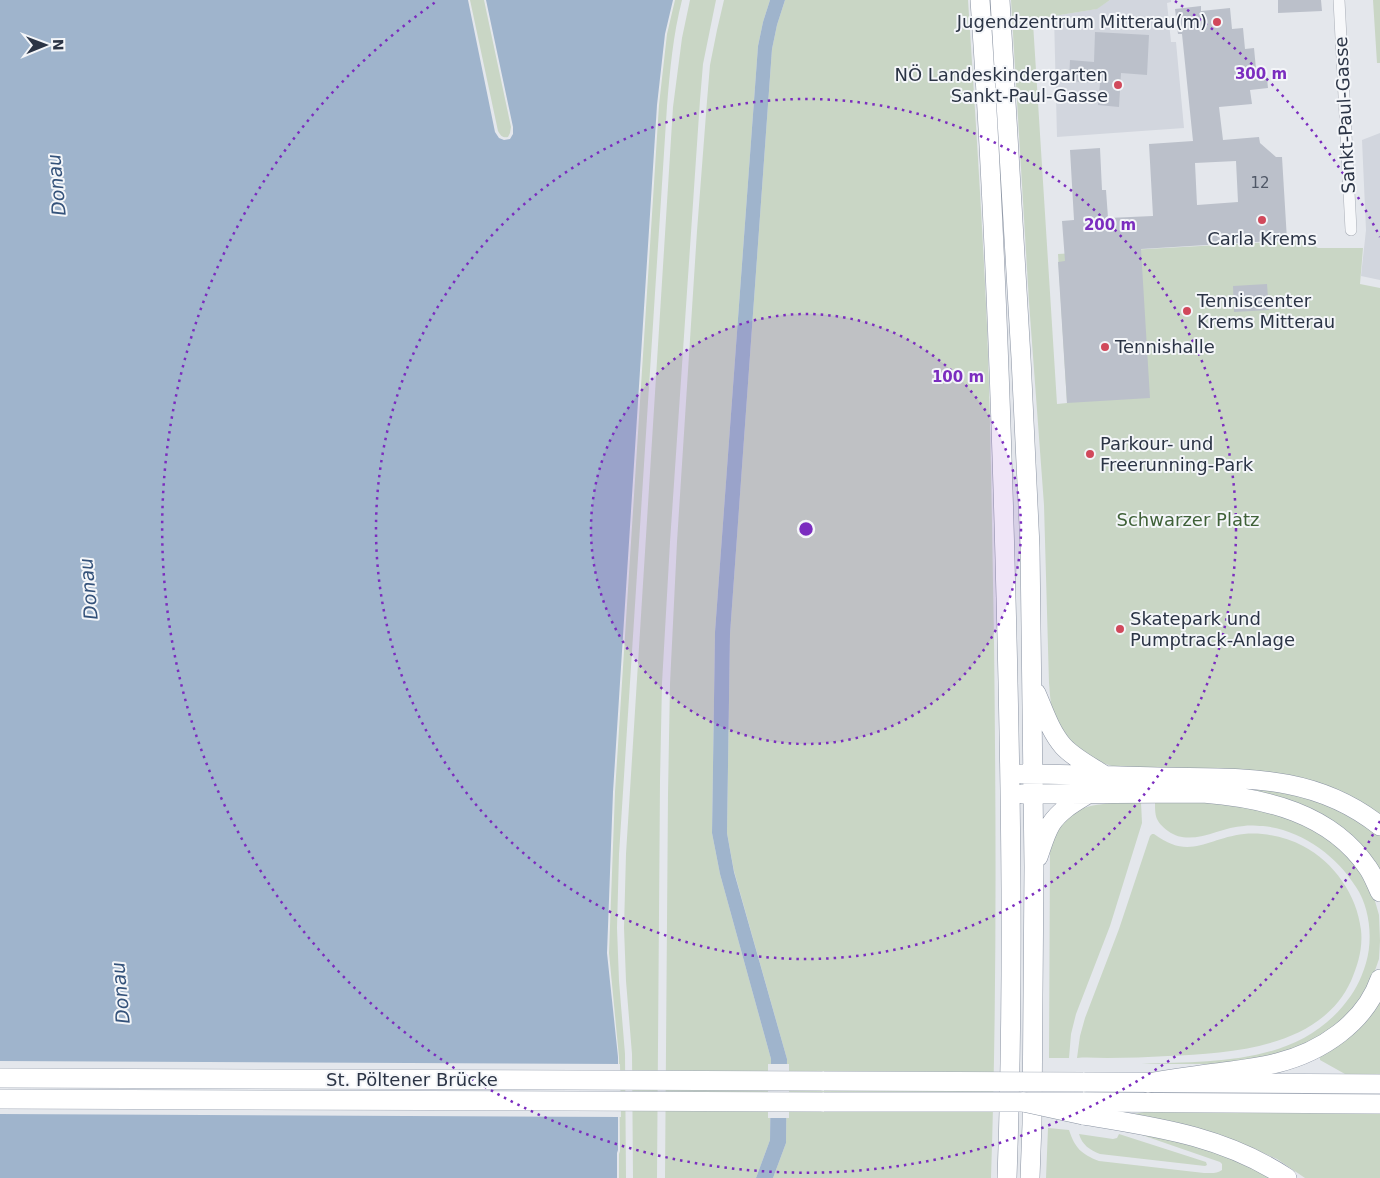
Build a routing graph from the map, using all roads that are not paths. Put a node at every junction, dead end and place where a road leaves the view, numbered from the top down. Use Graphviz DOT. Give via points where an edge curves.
graph roads {
  1 [pos="980,0"];
  2 [pos="1000,0"];
  3 [pos="1339,0"];
  4 [pos="1351,230"];
  5 [pos="1032,683"];
  6 [pos="1010,774"];
  7 [pos="1033,774"];
  8 [pos="1105,776"];
  9 [pos="1010,794"];
  10 [pos="1033,794"];
  11 [pos="1088,794"];
  12 [pos="1380,826"];
  13 [pos="1034,867"];
  14 [pos="1380,892"];
  15 [pos="1380,979"];
  16 [pos="0,1078"];
  17 [pos="1148,1082"];
  18 [pos="1380,1084"];
  19 [pos="0,1099"];
  20 [pos="1380,1104"];
  21 [pos="1083,1109"];
  22 [pos="1007,1178"];
  23 [pos="1030,1178"];
  24 [pos="1287,1178"];
  1 -- 6 [label="main road" via="999,327"];
  2 -- 5 [label="main road" via="1024,407"];
  3 -- 4 [label="street, Sankt-Paul-Gasse"];
  5 -- 7 [label="main road"];
  5 -- 8 [label="main road" via="1049,724 1063,746"];
  6 -- 7 [label="main road"];
  6 -- 9 [label="main road"];
  7 -- 8 [label="main road"];
  7 -- 10 [label="main road"];
  8 -- 12 [label="main road" via="1243,778 1296,785 1337,800"];
  9 -- 10 [label="main road"];
  9 -- 22 [label="main road"];
  10 -- 11 [label="main road"];
  10 -- 13 [label="main road"];
  11 -- 13 [label="main road" via="1052,822"];
  11 -- 14 [label="main road" via="1203,793 1249,798 1285,808 1324,826 1354,850 1369,869"];
  13 -- 23 [label="main road"];
  15 -- 17 [label="main road" via="1359,1015 1322,1046 1278,1063"];
  16 -- 17 [label="main road, St. Pöltener Brücke, bridge"];
  17 -- 18 [label="main road"];
  19 -- 21 [label="main road, St. Pöltener Brücke, bridge" via="1023,1102"];
  20 -- 21 [label="main road"];
  21 -- 24 [label="main road" via="1210,1141 1240,1152"];
}
